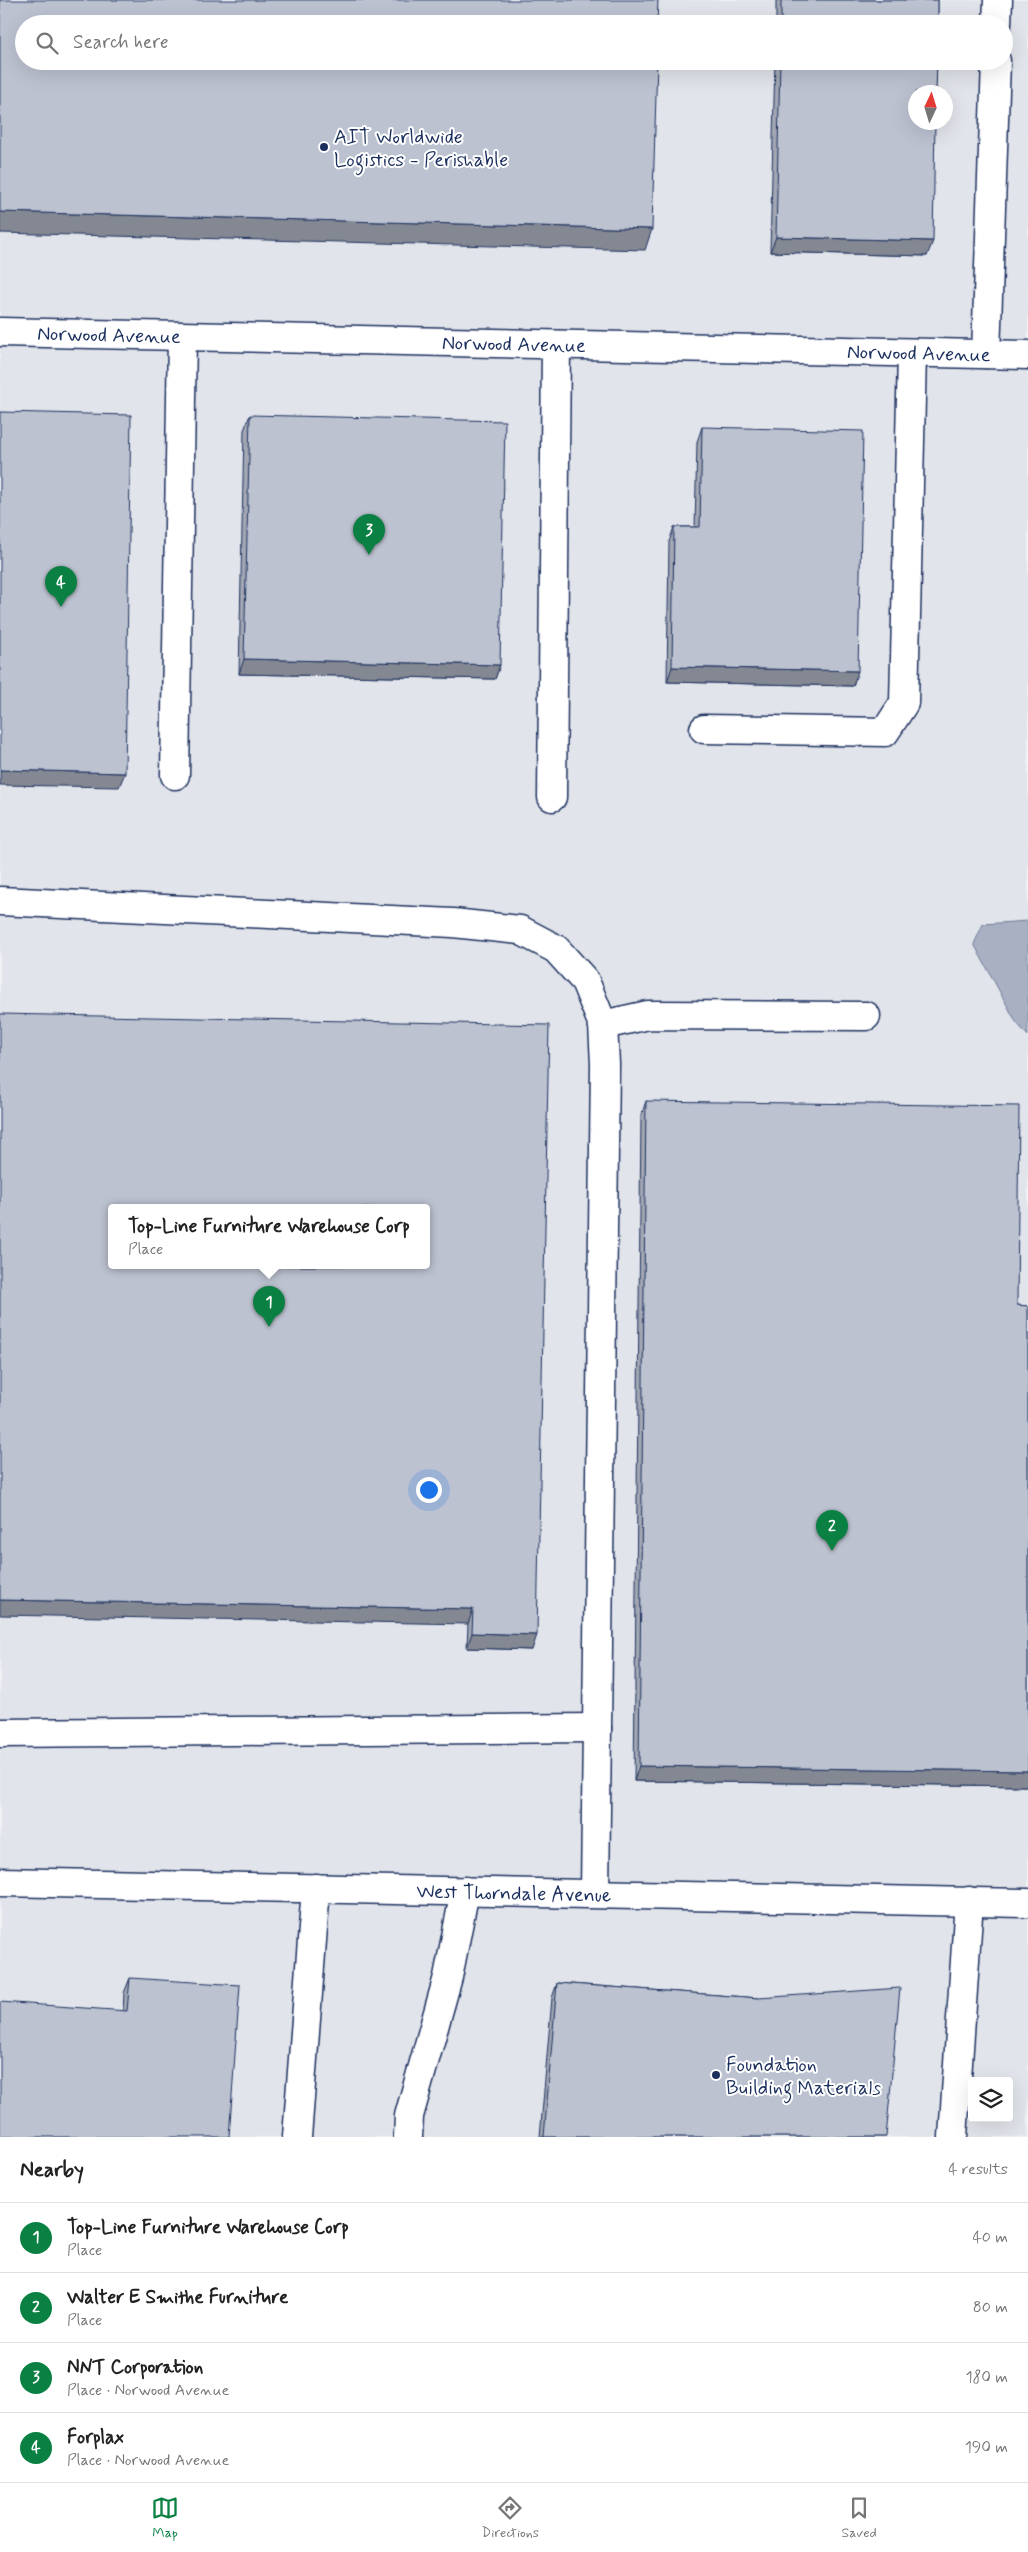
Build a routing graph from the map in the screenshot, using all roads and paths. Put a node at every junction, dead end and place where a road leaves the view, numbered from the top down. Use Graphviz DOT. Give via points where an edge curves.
graph roads {
  1 [pos="998,0"];
  2 [pos="997,15"];
  3 [pos="996,70"];
  4 [pos="0,332"];
  5 [pos="182,336"];
  6 [pos="556,344"];
  7 [pos="912,352"];
  8 [pos="986,354"];
  9 [pos="1028,355"];
  10 [pos="704,729"];
  11 [pos="175,775"];
  12 [pos="552,797"];
  13 [pos="0,901"];
  14 [pos="866,1016"];
  15 [pos="603,1025"];
  16 [pos="597,1728"];
  17 [pos="0,1733"];
  18 [pos="0,1882"];
  19 [pos="316,1888"];
  20 [pos="465,1891"];
  21 [pos="595,1894"];
  22 [pos="969,1901"];
  23 [pos="1028,1903"];
  24 [pos="297,2137"];
  25 [pos="408,2137"];
  26 [pos="953,2137"];
  1 -- 2 [label="street"];
  3 -- 8 [label="street"];
  4 -- 5 [label="street, Norwood Avenue"];
  5 -- 6 [label="street, Norwood Avenue"];
  5 -- 11 [label="street"];
  6 -- 7 [label="street, Norwood Avenue"];
  6 -- 12 [label="street"];
  7 -- 8 [label="street, Norwood Avenue"];
  7 -- 10 [label="street" via="904,703 885,732"];
  8 -- 9 [label="street, Norwood Avenue"];
  13 -- 15 [label="street" via="453,923 520,930 556,949 585,981"];
  14 -- 15 [label="street" via="648,1015"];
  15 -- 16 [label="street"];
  16 -- 17 [label="street"];
  16 -- 21 [label="street"];
  18 -- 19 [label="street, West Thorndale Avenue"];
  19 -- 20 [label="street, West Thorndale Avenue"];
  19 -- 24 [label="street"];
  20 -- 21 [label="street, West Thorndale Avenue"];
  20 -- 25 [label="street" via="448,1977 409,2116"];
  21 -- 22 [label="street, West Thorndale Avenue"];
  22 -- 23 [label="street, West Thorndale Avenue"];
  22 -- 26 [label="street"];
}
